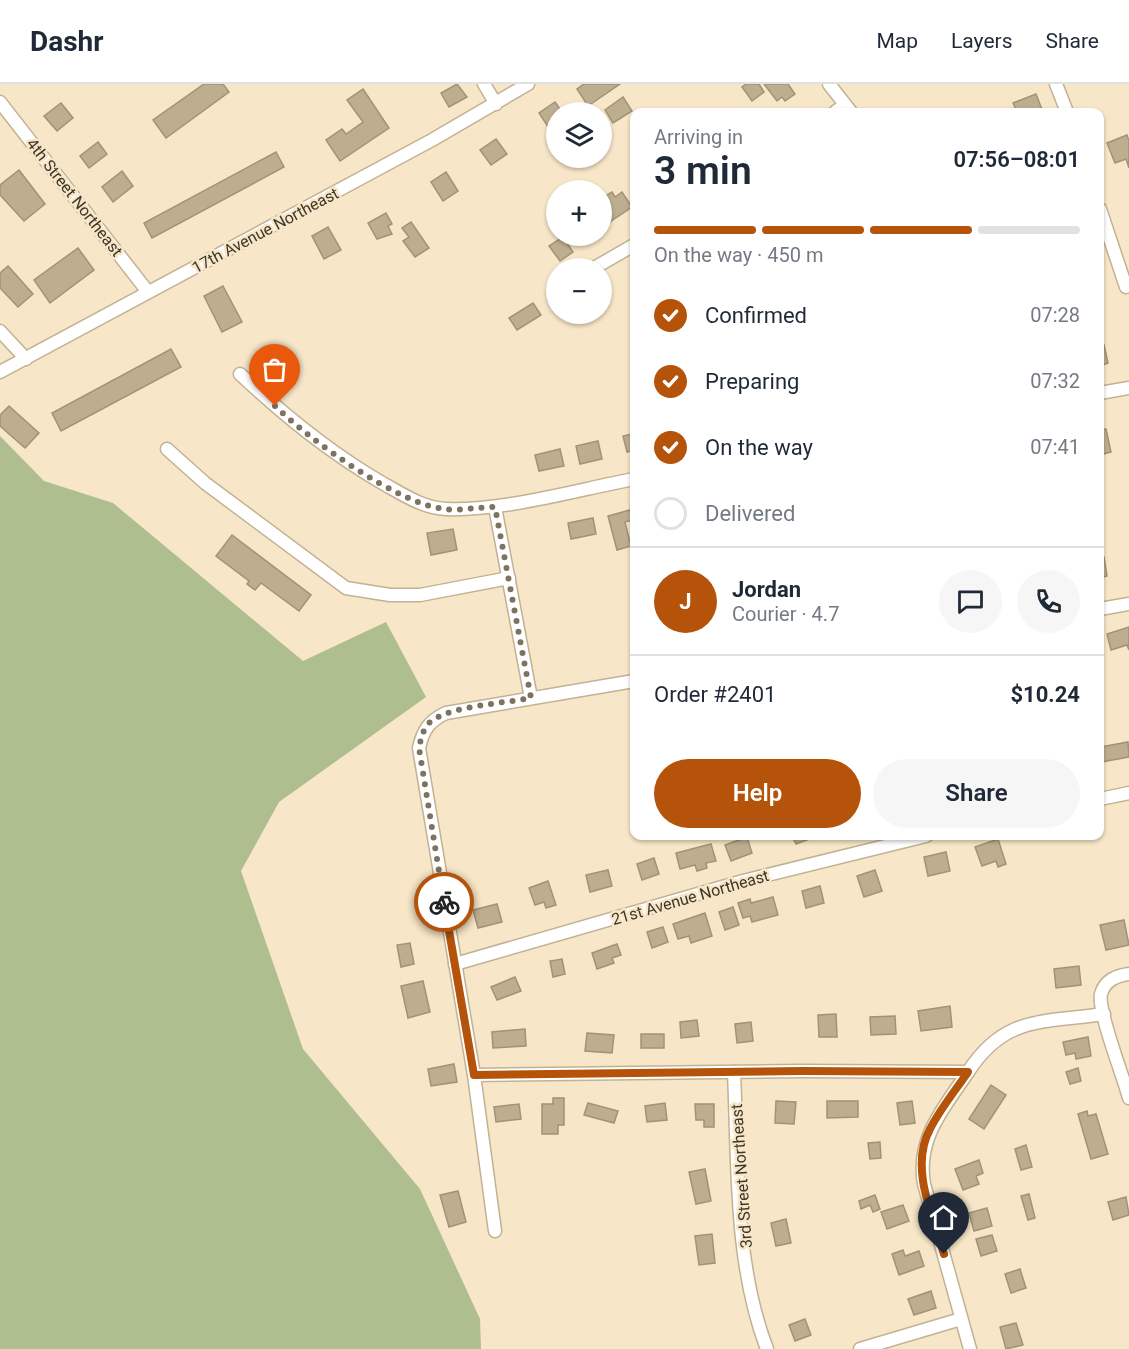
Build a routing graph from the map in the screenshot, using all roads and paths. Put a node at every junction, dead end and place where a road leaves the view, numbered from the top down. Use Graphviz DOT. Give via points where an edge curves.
graph roads {
  1 [pos="484,84"];
  2 [pos="528,84"];
  3 [pos="829,84"];
  4 [pos="1056,84"];
  5 [pos="0,102"];
  6 [pos="496,104"];
  7 [pos="843,108"];
  8 [pos="1065,108"];
  9 [pos="1104,221"];
  10 [pos="630,247"];
  11 [pos="611,258"];
  12 [pos="1126,287"];
  13 [pos="148,292"];
  14 [pos="0,331"];
  15 [pos="26,359"];
  16 [pos="0,372"];
  17 [pos="240,374"];
  18 [pos="1129,388"];
  19 [pos="1104,392"];
  20 [pos="167,449"];
  21 [pos="630,480"];
  22 [pos="495,507"];
  23 [pos="508,578"];
  24 [pos="1129,604"];
  25 [pos="1104,608"];
  26 [pos="630,682"];
  27 [pos="531,698"];
  28 [pos="1129,793"];
  29 [pos="1104,798"];
  30 [pos="910,840"];
  31 [pos="455,964"];
  32 [pos="1129,974"];
  33 [pos="1104,1014"];
  34 [pos="734,1072"];
  35 [pos="968,1072"];
  36 [pos="474,1075"];
  37 [pos="1129,1098"];
  38 [pos="495,1231"];
  39 [pos="961,1319"];
  40 [pos="767,1349"];
  41 [pos="860,1349"];
  42 [pos="970,1349"];
  1 -- 6 [label="street"];
  2 -- 6 [label="street, 17th Avenue Northeast"];
  3 -- 7 [label="street"];
  4 -- 8 [label="street"];
  5 -- 13 [label="street, 4th Street Northeast"];
  6 -- 13 [label="street, 17th Avenue Northeast"];
  9 -- 12 [label="street"];
  10 -- 11 [label="street"];
  13 -- 15 [label="street, 17th Avenue Northeast"];
  14 -- 15 [label="street"];
  15 -- 16 [label="street, 17th Avenue Northeast"];
  17 -- 22 [label="street" via="292,423 341,459 418,503 445,509"];
  18 -- 19 [label="street"];
  20 -- 23 [label="street" via="205,483 346,588 403,596"];
  21 -- 22 [label="street"];
  22 -- 23 [label="street"];
  23 -- 27 [label="street"];
  24 -- 25 [label="street"];
  26 -- 27 [label="street"];
  27 -- 31 [label="street" via="446,713 428,724 422,734 419,748"];
  28 -- 29 [label="street"];
  30 -- 31 [label="street, 21st Avenue Northeast" via="743,881"];
  31 -- 36 [label="street"];
  32 -- 33 [label="street" via="1112,978 1104,986 1100,1003"];
  33 -- 35 [label="street" via="1011,1030 987,1045"];
  33 -- 37 [label="street"];
  34 -- 35 [label="street"];
  34 -- 36 [label="street"];
  34 -- 40 [label="street, 3rd Street Northeast" via="742,1232"];
  35 -- 39 [label="street" via="928,1131 922,1160 924,1184"];
  36 -- 38 [label="street"];
  39 -- 41 [label="street"];
  39 -- 42 [label="street"];
}
